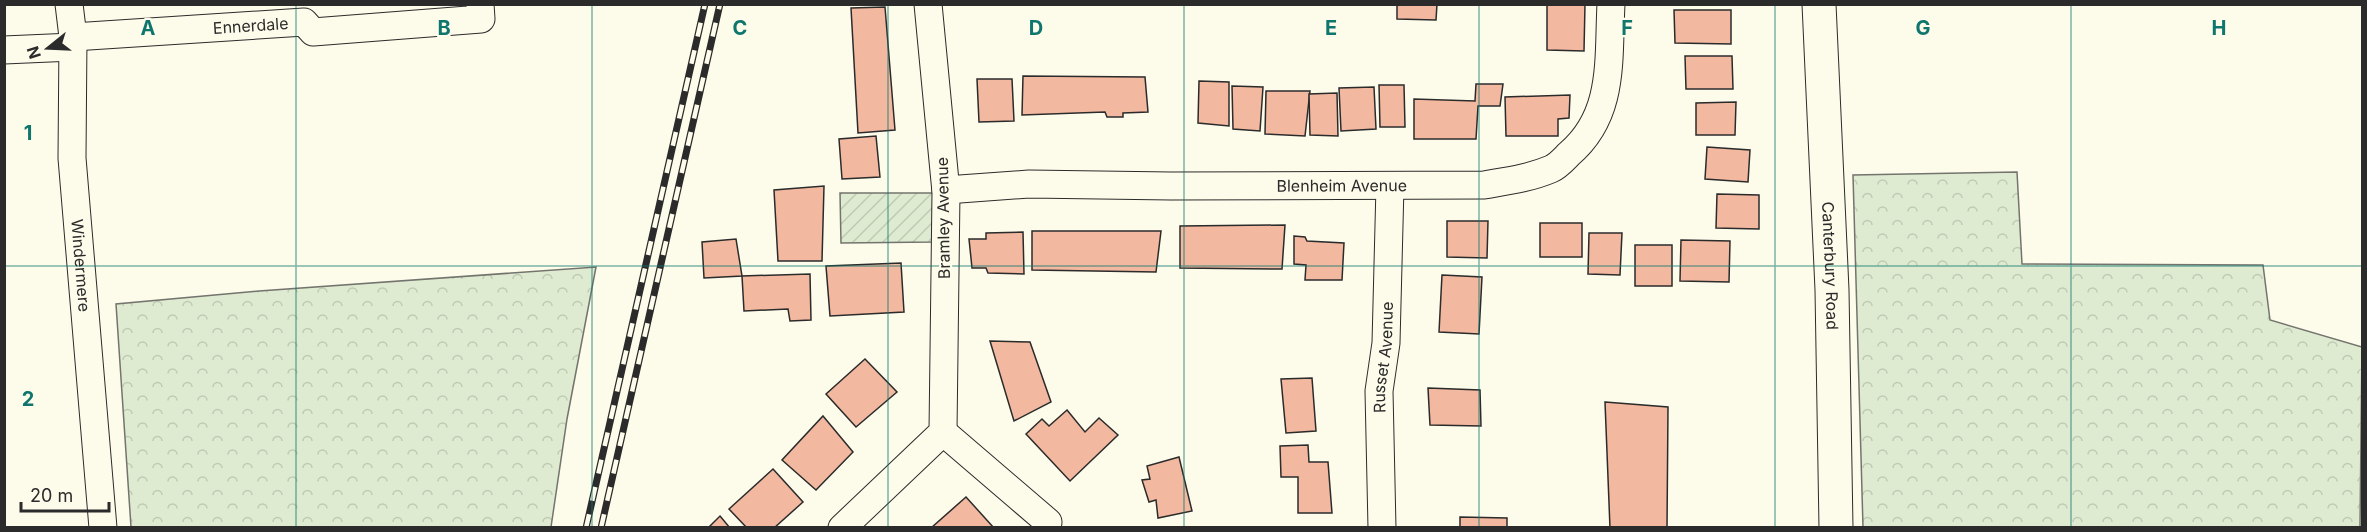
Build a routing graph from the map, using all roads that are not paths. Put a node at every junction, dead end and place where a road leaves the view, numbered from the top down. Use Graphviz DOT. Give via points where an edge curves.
graph roads {
  1 [pos="69,4"];
  2 [pos="480,4"];
  3 [pos="928,4"];
  4 [pos="1611,4"];
  5 [pos="1819,4"];
  6 [pos="73,42"];
  7 [pos="4,50"];
  8 [pos="1390,186"];
  9 [pos="946,190"];
  10 [pos="943,432"];
  11 [pos="1048,522"];
  12 [pos="103,528"];
  13 [pos="842,528"];
  14 [pos="1382,528"];
  15 [pos="1836,528"];
  1 -- 6 [label="street, Windermere"];
  2 -- 6 [label="street, Ennerdale" via="481,19 312,32 304,22"];
  3 -- 9 [label="street, Bramley Avenue"];
  4 -- 8 [label="street, Blenheim Avenue" via="1607,83 1600,116 1584,141 1554,168 1484,185"];
  5 -- 15 [label="main road, Canterbury Road" via="1832,290"];
  6 -- 7 [label="street"];
  6 -- 12 [label="street, Windermere" via="72,158"];
  8 -- 9 [label="street, Blenheim Avenue" via="1029,184"];
  8 -- 14 [label="street, Russet Avenue" via="1386,343 1379,391"];
  9 -- 10 [label="street, Bramley Avenue"];
  10 -- 11 [label="street"];
  10 -- 13 [label="street"];
}
